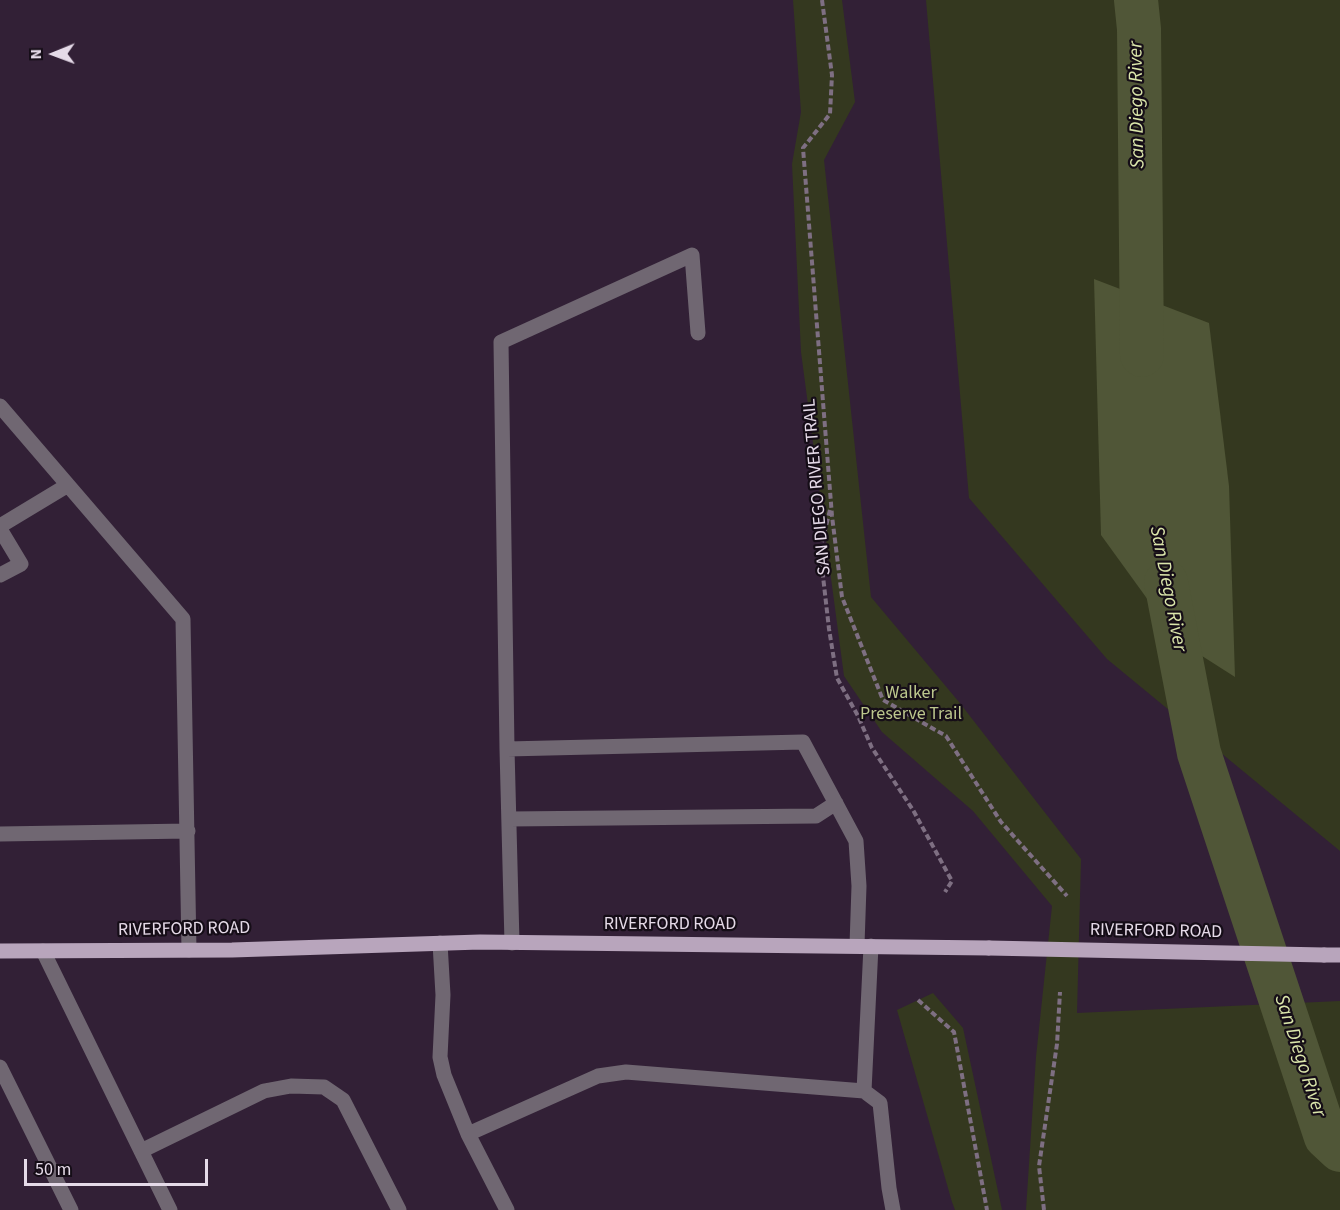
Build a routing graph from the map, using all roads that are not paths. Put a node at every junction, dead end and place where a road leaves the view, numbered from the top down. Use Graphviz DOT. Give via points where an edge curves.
graph roads {
  1 [pos="698,333"];
  2 [pos="0,406"];
  3 [pos="68,485"];
  4 [pos="0,527"];
  5 [pos="0,575"];
  6 [pos="507,748"];
  7 [pos="836,803"];
  8 [pos="509,819"];
  9 [pos="188,831"];
  10 [pos="0,834"];
  11 [pos="441,943"];
  12 [pos="512,943"];
  13 [pos="864,946"];
  14 [pos="189,950"];
  15 [pos="0,951"];
  16 [pos="43,951"];
  17 [pos="1340,955"];
  18 [pos="0,1067"];
  19 [pos="864,1091"];
  20 [pos="468,1134"];
  21 [pos="141,1151"];
  22 [pos="71,1210"];
  23 [pos="170,1210"];
  24 [pos="399,1210"];
  25 [pos="507,1210"];
  26 [pos="893,1210"];
  1 -- 6 [label="lane" via="693,255 501,342"];
  2 -- 3 [label="lane"];
  3 -- 4 [label="lane"];
  3 -- 9 [label="lane" via="183,619"];
  4 -- 5 [label="lane" via="21,564"];
  6 -- 7 [label="lane" via="803,742"];
  6 -- 8 [label="lane"];
  7 -- 8 [label="lane" via="816,816"];
  7 -- 13 [label="lane" via="856,842"];
  8 -- 12 [label="lane"];
  9 -- 10 [label="lane"];
  9 -- 14 [label="lane"];
  11 -- 12 [label="main road, RIVERFORD ROAD"];
  11 -- 14 [label="main road, RIVERFORD ROAD"];
  11 -- 20 [label="lane" via="440,1057"];
  12 -- 13 [label="main road, RIVERFORD ROAD"];
  13 -- 17 [label="main road, RIVERFORD ROAD, bridge"];
  13 -- 19 [label="lane"];
  14 -- 16 [label="main road, RIVERFORD ROAD"];
  15 -- 16 [label="main road, RIVERFORD ROAD"];
  16 -- 21 [label="lane"];
  18 -- 22 [label="lane"];
  19 -- 20 [label="lane" via="609,1073"];
  19 -- 26 [label="lane" via="880,1103"];
  20 -- 25 [label="lane"];
  21 -- 23 [label="lane"];
  21 -- 24 [label="lane" via="264,1090 324,1087 343,1100"];
}
